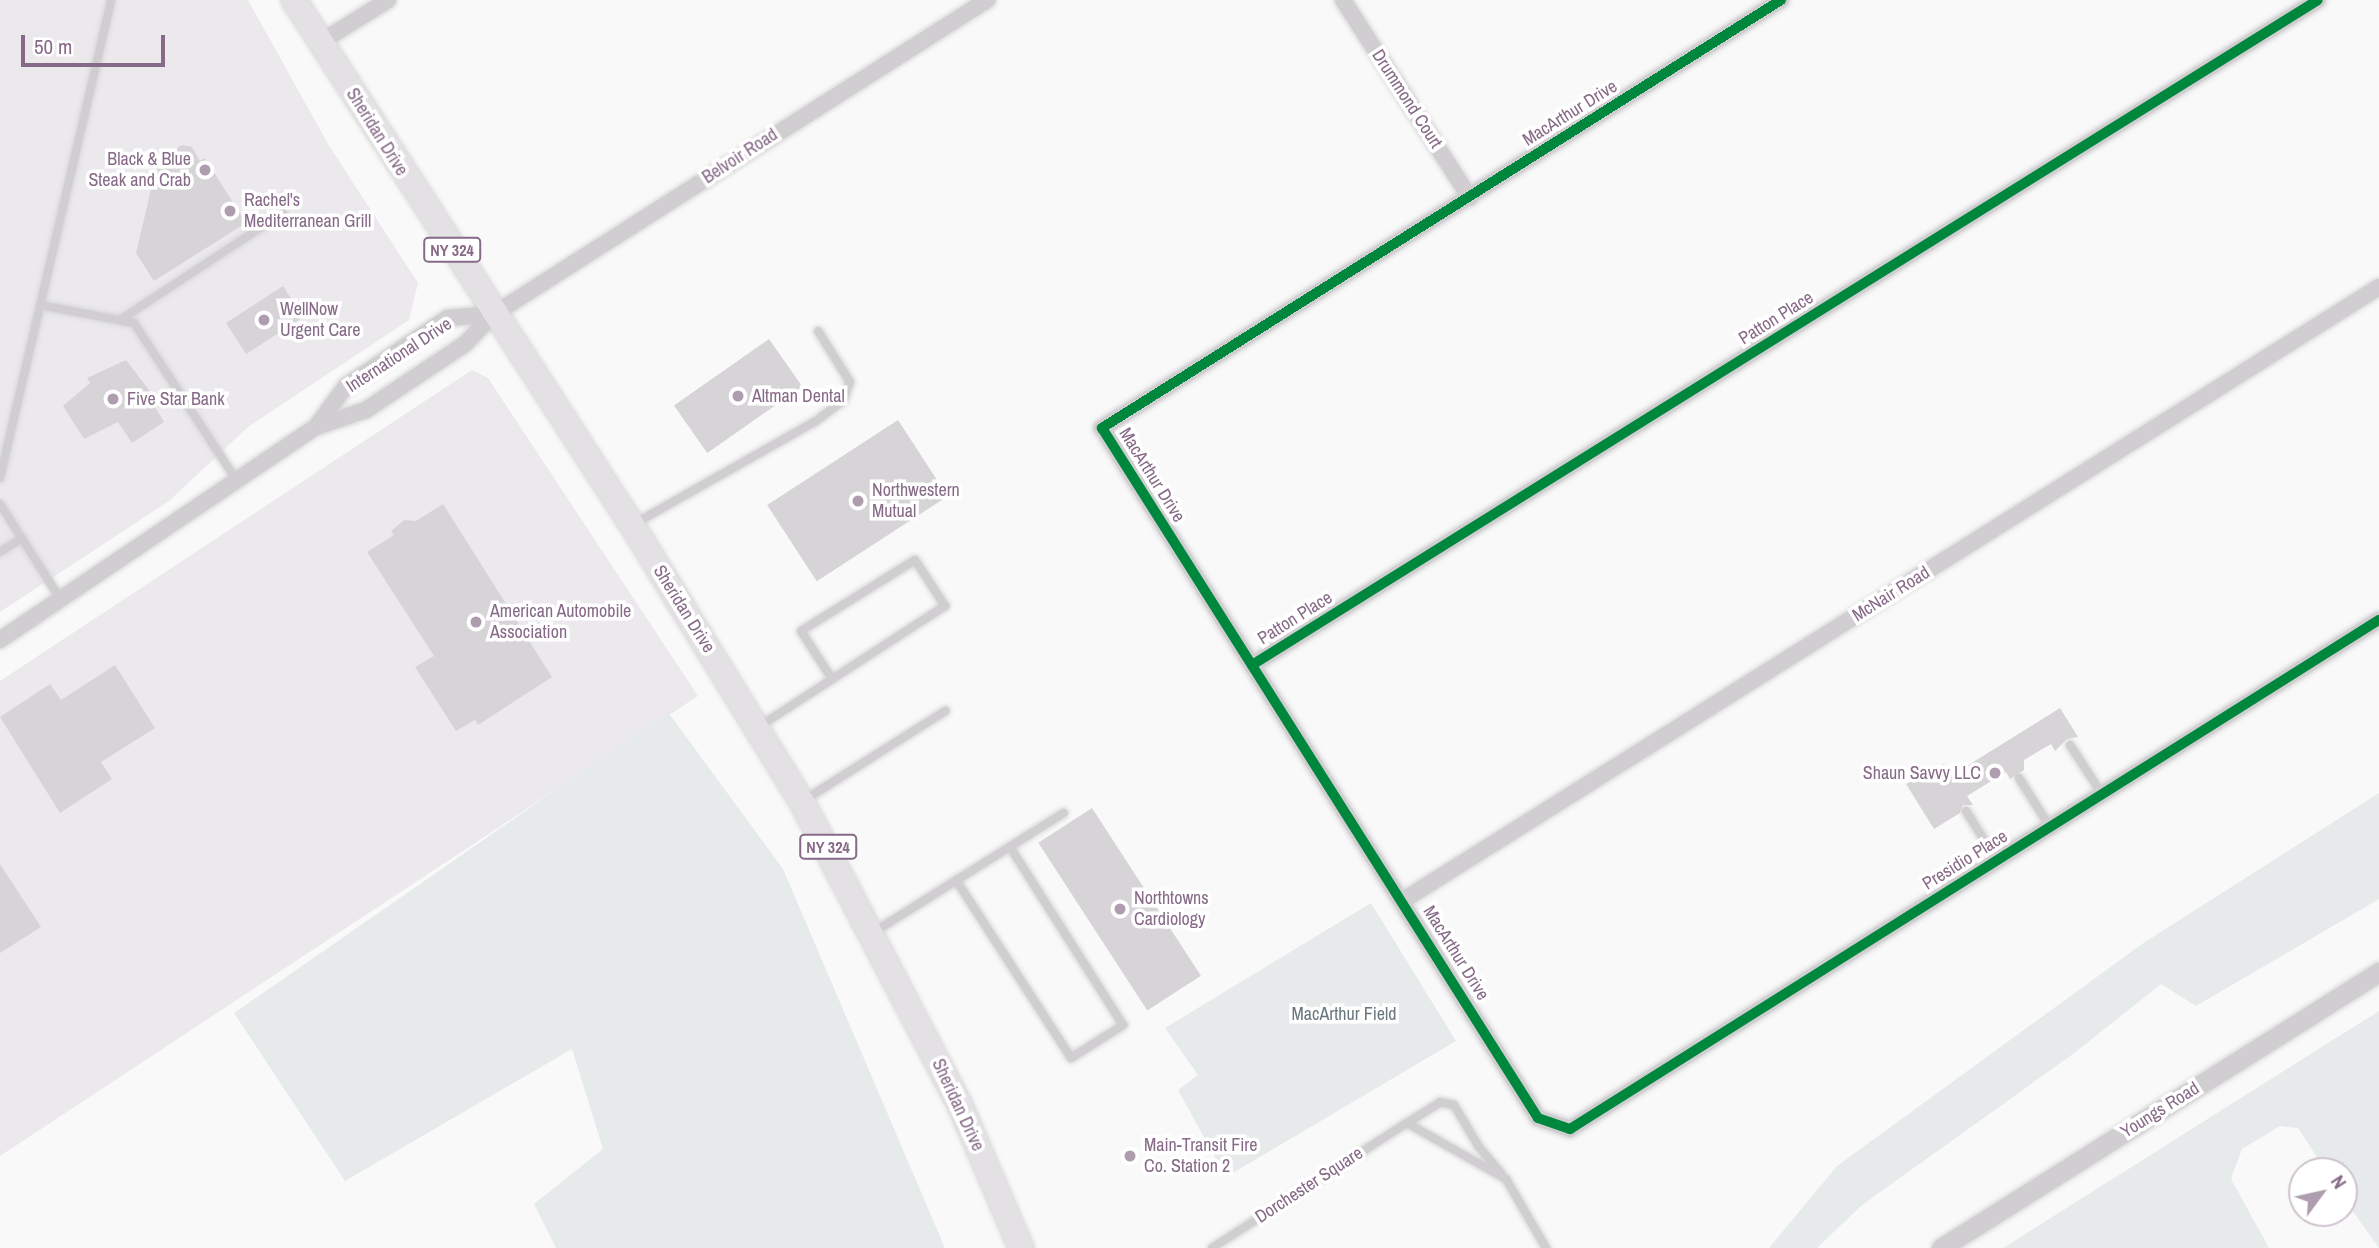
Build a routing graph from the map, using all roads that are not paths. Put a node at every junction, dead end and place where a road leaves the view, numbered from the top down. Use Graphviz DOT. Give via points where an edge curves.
graph roads {
  1 [pos="111,0"];
  2 [pos="294,0"];
  3 [pos="388,0"];
  4 [pos="987,0"];
  5 [pos="1343,0"];
  6 [pos="1781,0"];
  7 [pos="2318,0"];
  8 [pos="321,42"];
  9 [pos="1470,198"];
  10 [pos="283,213"];
  11 [pos="2379,287"];
  12 [pos="40,305"];
  13 [pos="494,314"];
  14 [pos="120,320"];
  15 [pos="818,331"];
  16 [pos="316,427"];
  17 [pos="0,478"];
  18 [pos="237,482"];
  19 [pos="0,504"];
  20 [pos="632,525"];
  21 [pos="22,538"];
  22 [pos="0,552"];
  23 [pos="61,600"];
  24 [pos="2379,620"];
  25 [pos="0,640"];
  26 [pos="1252,665"];
  27 [pos="832,679"];
  28 [pos="945,711"];
  29 [pos="757,727"];
  30 [pos="2070,745"];
  31 [pos="2019,778"];
  32 [pos="2102,794"];
  33 [pos="802,802"];
  34 [pos="1966,811"];
  35 [pos="1064,813"];
  36 [pos="2050,827"];
  37 [pos="1010,847"];
  38 [pos="1997,860"];
  39 [pos="956,880"];
  40 [pos="1402,901"];
  41 [pos="874,932"];
  42 [pos="2379,972"];
  43 [pos="1407,1123"];
  44 [pos="1570,1129"];
  45 [pos="1506,1179"];
  46 [pos="1021,1248"];
  47 [pos="1212,1248"];
  48 [pos="1546,1248"];
  49 [pos="1941,1248"];
  1 -- 12 [label="lane"];
  2 -- 8 [label="main road, Sheridan Drive / NY 324"];
  3 -- 8 [label="street"];
  4 -- 13 [label="street, Belvoir Road"];
  5 -- 9 [label="street, Drummond Court"];
  6 -- 9 [label="street, MacArthur Drive"];
  7 -- 26 [label="street, Patton Place"];
  8 -- 13 [label="main road, Sheridan Drive / NY 324"];
  9 -- 26 [label="street, MacArthur Drive" via="1102,428"];
  10 -- 14 [label="lane"];
  11 -- 40 [label="street, McNair Road"];
  12 -- 14 [label="lane"];
  12 -- 17 [label="lane"];
  13 -- 16 [label="street, International Drive" via="465,344 366,410"];
  13 -- 16 [label="street, International Drive" via="448,318 346,386"];
  13 -- 20 [label="main road, Sheridan Drive / NY 324"];
  14 -- 18 [label="lane" via="134,323"];
  15 -- 20 [label="lane" via="850,382 843,401 816,421"];
  16 -- 18 [label="street, International Drive"];
  18 -- 23 [label="street, International Drive"];
  19 -- 21 [label="lane"];
  20 -- 29 [label="main road, Sheridan Drive / NY 324"];
  21 -- 22 [label="lane"];
  21 -- 23 [label="lane"];
  23 -- 25 [label="street, International Drive"];
  24 -- 32 [label="street, Presidio Place"];
  26 -- 40 [label="street, MacArthur Drive"];
  27 -- 27 [label="lane" via="945,607 915,560 801,631"];
  27 -- 29 [label="lane"];
  28 -- 33 [label="lane"];
  29 -- 33 [label="main road, Sheridan Drive / NY 324"];
  30 -- 32 [label="lane"];
  31 -- 36 [label="lane"];
  32 -- 36 [label="street, Presidio Place"];
  33 -- 41 [label="main road, Sheridan Drive / NY 324"];
  34 -- 38 [label="lane"];
  35 -- 37 [label="lane"];
  36 -- 38 [label="street, Presidio Place"];
  37 -- 39 [label="lane"];
  37 -- 39 [label="lane" via="1123,1025 1071,1058"];
  38 -- 44 [label="street, Presidio Place"];
  39 -- 41 [label="lane"];
  40 -- 44 [label="street, MacArthur Drive" via="1538,1118"];
  41 -- 46 [label="main road, Sheridan Drive / NY 324" via="959,1103"];
  42 -- 49 [label="street, Youngs Road"];
  43 -- 45 [label="lane"];
  43 -- 45 [label="lane, Dorchester Square" via="1440,1102 1454,1105 1479,1147"];
  43 -- 47 [label="lane, Dorchester Square"];
  45 -- 48 [label="lane, Dorchester Square"];
}
